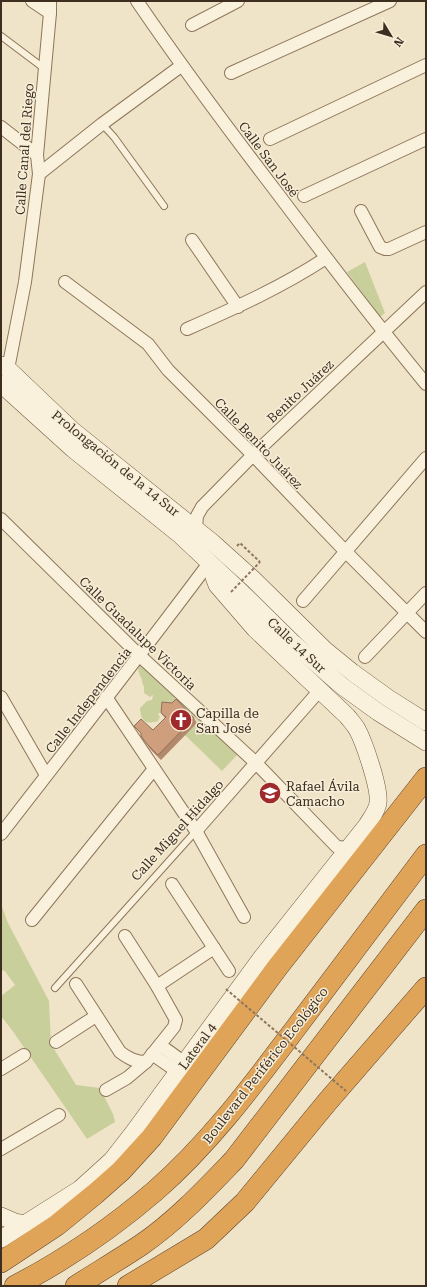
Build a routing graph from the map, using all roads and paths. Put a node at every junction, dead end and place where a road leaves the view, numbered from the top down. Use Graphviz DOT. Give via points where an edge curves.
graph roads {
  1 [pos="32,1"];
  2 [pos="137,1"];
  3 [pos="238,1"];
  4 [pos="390,1"];
  5 [pos="50,7"];
  6 [pos="192,24"];
  7 [pos="1,36"];
  8 [pos="426,65"];
  9 [pos="181,66"];
  10 [pos="45,69"];
  11 [pos="231,74"];
  12 [pos="102,124"];
  13 [pos="1,127"];
  14 [pos="270,139"];
  15 [pos="426,139"];
  16 [pos="38,155"];
  17 [pos="39,174"];
  18 [pos="304,196"];
  19 [pos="164,206"];
  20 [pos="361,211"];
  21 [pos="426,232"];
  22 [pos="192,240"];
  23 [pos="326,258"];
  24 [pos="65,282"];
  25 [pos="426,292"];
  26 [pos="238,307"];
  27 [pos="187,329"];
  28 [pos="383,332"];
  29 [pos="3,373"];
  30 [pos="426,384"];
  31 [pos="253,455"];
  32 [pos="426,458"];
  33 [pos="1,518"];
  34 [pos="196,528"];
  35 [pos="179,534"];
  36 [pos="240,543"];
  37 [pos="345,551"];
  38 [pos="212,566"];
  39 [pos="237,593"];
  40 [pos="426,593"];
  41 [pos="303,601"];
  42 [pos="407,614"];
  43 [pos="426,632"];
  44 [pos="140,656"];
  45 [pos="365,657"];
  46 [pos="320,690"];
  47 [pos="1,697"];
  48 [pos="106,697"];
  49 [pos="426,722"];
  50 [pos="426,742"];
  51 [pos="256,763"];
  52 [pos="154,769"];
  53 [pos="46,775"];
  54 [pos="426,778"];
  55 [pos="196,831"];
  56 [pos="1,834"];
  57 [pos="357,852"];
  58 [pos="426,855"];
  59 [pos="172,884"];
  60 [pos="426,910"];
  61 [pos="244,917"];
  62 [pos="32,920"];
  63 [pos="125,936"];
  64 [pos="214,948"];
  65 [pos="270,962"];
  66 [pos="229,971"];
  67 [pos="76,984"];
  68 [pos="157,986"];
  69 [pos="54,988"];
  70 [pos="426,988"];
  71 [pos="226,989"];
  72 [pos="96,1016"];
  73 [pos="56,1042"];
  74 [pos="152,1054"];
  75 [pos="24,1055"];
  76 [pos="182,1067"];
  77 [pos="1,1069"];
  78 [pos="106,1090"];
  79 [pos="346,1091"];
  80 [pos="59,1115"];
  81 [pos="1,1149"];
  82 [pos="1,1216"];
  83 [pos="26,1224"];
  84 [pos="1,1239"];
  85 [pos="1,1262"];
  86 [pos="15,1286"];
  87 [pos="76,1286"];
  88 [pos="128,1286"];
  1 -- 5 [label="street"];
  2 -- 9 [label="street, Calle San José"];
  3 -- 6 [label="street"];
  4 -- 11 [label="street"];
  5 -- 10 [label="street, Calle Canal del Riego"];
  7 -- 10 [label="lane"];
  8 -- 14 [label="street"];
  9 -- 12 [label="street"];
  9 -- 23 [label="street, Calle San José"];
  10 -- 16 [label="street, Calle Canal del Riego"];
  12 -- 17 [label="street"];
  12 -- 19 [label="lane"];
  13 -- 16 [label="street"];
  15 -- 18 [label="street"];
  16 -- 17 [label="street, Calle Canal del Riego"];
  17 -- 29 [label="street, Calle Canal del Riego" via="24,282"];
  20 -- 21 [label="street" via="380,247 384,249"];
  22 -- 26 [label="street"];
  23 -- 26 [label="street"];
  23 -- 28 [label="street, Calle San José"];
  24 -- 31 [label="street, Calle Benito Juárez" via="148,344 168,370"];
  25 -- 28 [label="street, Benito Juárez"];
  26 -- 27 [label="street"];
  28 -- 30 [label="street, Calle San José"];
  28 -- 31 [label="street, Benito Juárez"];
  29 -- 34 [label="main road, Prolongación de la 14 Sur"];
  29 -- 35 [label="main road, Prolongación de la 14 Sur" via="73,449"];
  31 -- 34 [label="street, Benito Juárez" via="202,507 197,516"];
  31 -- 37 [label="street, Calle Benito Juárez"];
  32 -- 37 [label="street"];
  33 -- 44 [label="street, Calle Guadalupe Victoria"];
  34 -- 49 [label="main road, Calle 14 Sur" via="253,579 303,630 352,672"];
  35 -- 38 [label="main road, Calle 14 Sur"];
  36 -- 39 [label="path, bridge" via="260,562"];
  37 -- 41 [label="street"];
  37 -- 42 [label="street, Calle Benito Juárez"];
  38 -- 39 [label="main road, Calle 14 Sur"];
  38 -- 44 [label="street, Calle Independencia"];
  38 -- 46 [label="main road" via="217,585 255,628"];
  39 -- 50 [label="main road, Calle 14 Sur" via="342,686"];
  40 -- 42 [label="street"];
  42 -- 43 [label="street, Calle Benito Juárez"];
  42 -- 45 [label="street"];
  44 -- 48 [label="street, Calle Independencia"];
  44 -- 51 [label="street, Calle Guadalupe Victoria"];
  46 -- 51 [label="street, Calle Miguel Hidalgo"];
  46 -- 57 [label="main road" via="356,728 378,795 378,804"];
  47 -- 53 [label="street"];
  48 -- 52 [label="street"];
  48 -- 53 [label="street, Calle Independencia"];
  51 -- 55 [label="street, Calle Miguel Hidalgo"];
  51 -- 57 [label="street, Calle Guadalupe Victoria" via="337,847"];
  52 -- 55 [label="street"];
  52 -- 62 [label="street"];
  53 -- 56 [label="street, Calle Independencia"];
  54 -- 57 [label="highway"];
  55 -- 61 [label="street"];
  55 -- 69 [label="lane, Calle Miguel Hidalgo"];
  57 -- 65 [label="highway"];
  58 -- 86 [label="highway, Boulevard Periférico Ecológico" via="216,1130 156,1190 112,1226 58,1262"];
  59 -- 64 [label="street"];
  60 -- 87 [label="highway" via="234,1160 203,1193 142,1245"];
  63 -- 68 [label="street"];
  64 -- 66 [label="street"];
  64 -- 68 [label="street"];
  65 -- 76 [label="main road, Lateral 4"];
  65 -- 85 [label="highway" via="152,1137 121,1171 57,1225"];
  67 -- 72 [label="street"];
  68 -- 74 [label="street" via="176,1020 174,1027"];
  70 -- 88 [label="highway" via="245,1202 206,1239"];
  71 -- 79 [label="path, bridge"];
  72 -- 73 [label="street"];
  72 -- 74 [label="street" via="120,1052 128,1058 135,1061"];
  74 -- 76 [label="street"];
  74 -- 78 [label="street" via="127,1078"];
  75 -- 77 [label="street"];
  76 -- 83 [label="main road, Lateral 4" via="112,1160 80,1189"];
  80 -- 81 [label="street"];
  82 -- 83 [label="main road"];
  83 -- 84 [label="main road, Lateral 4"];
}
